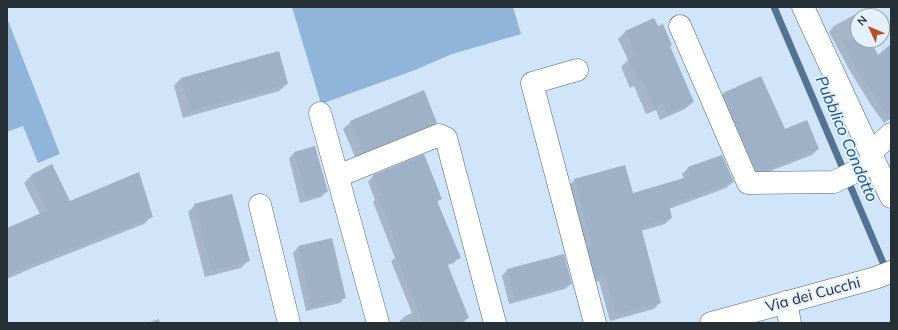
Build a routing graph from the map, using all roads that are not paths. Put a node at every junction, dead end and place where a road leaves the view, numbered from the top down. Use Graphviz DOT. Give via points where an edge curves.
graph roads {
  1 [pos="803,7"];
  2 [pos="680,26"];
  3 [pos="577,70"];
  4 [pos="320,113"];
  5 [pos="891,134"];
  6 [pos="861,166"];
  7 [pos="338,176"];
  8 [pos="891,198"];
  9 [pos="260,206"];
  10 [pos="883,275"];
  11 [pos="788,313"];
  12 [pos="289,323"];
  13 [pos="378,323"];
  14 [pos="494,323"];
  15 [pos="595,323"];
  16 [pos="711,323"];
  1 -- 6 [label="street"];
  2 -- 6 [label="street" via="748,183 834,182"];
  3 -- 15 [label="street" via="532,83"];
  4 -- 7 [label="street"];
  5 -- 6 [label="street"];
  6 -- 8 [label="street"];
  7 -- 13 [label="street"];
  7 -- 14 [label="street" via="439,135 446,138"];
  9 -- 12 [label="street"];
  10 -- 11 [label="street, Via dei Cucchi"];
  11 -- 16 [label="street, Via dei Cucchi"];
}
